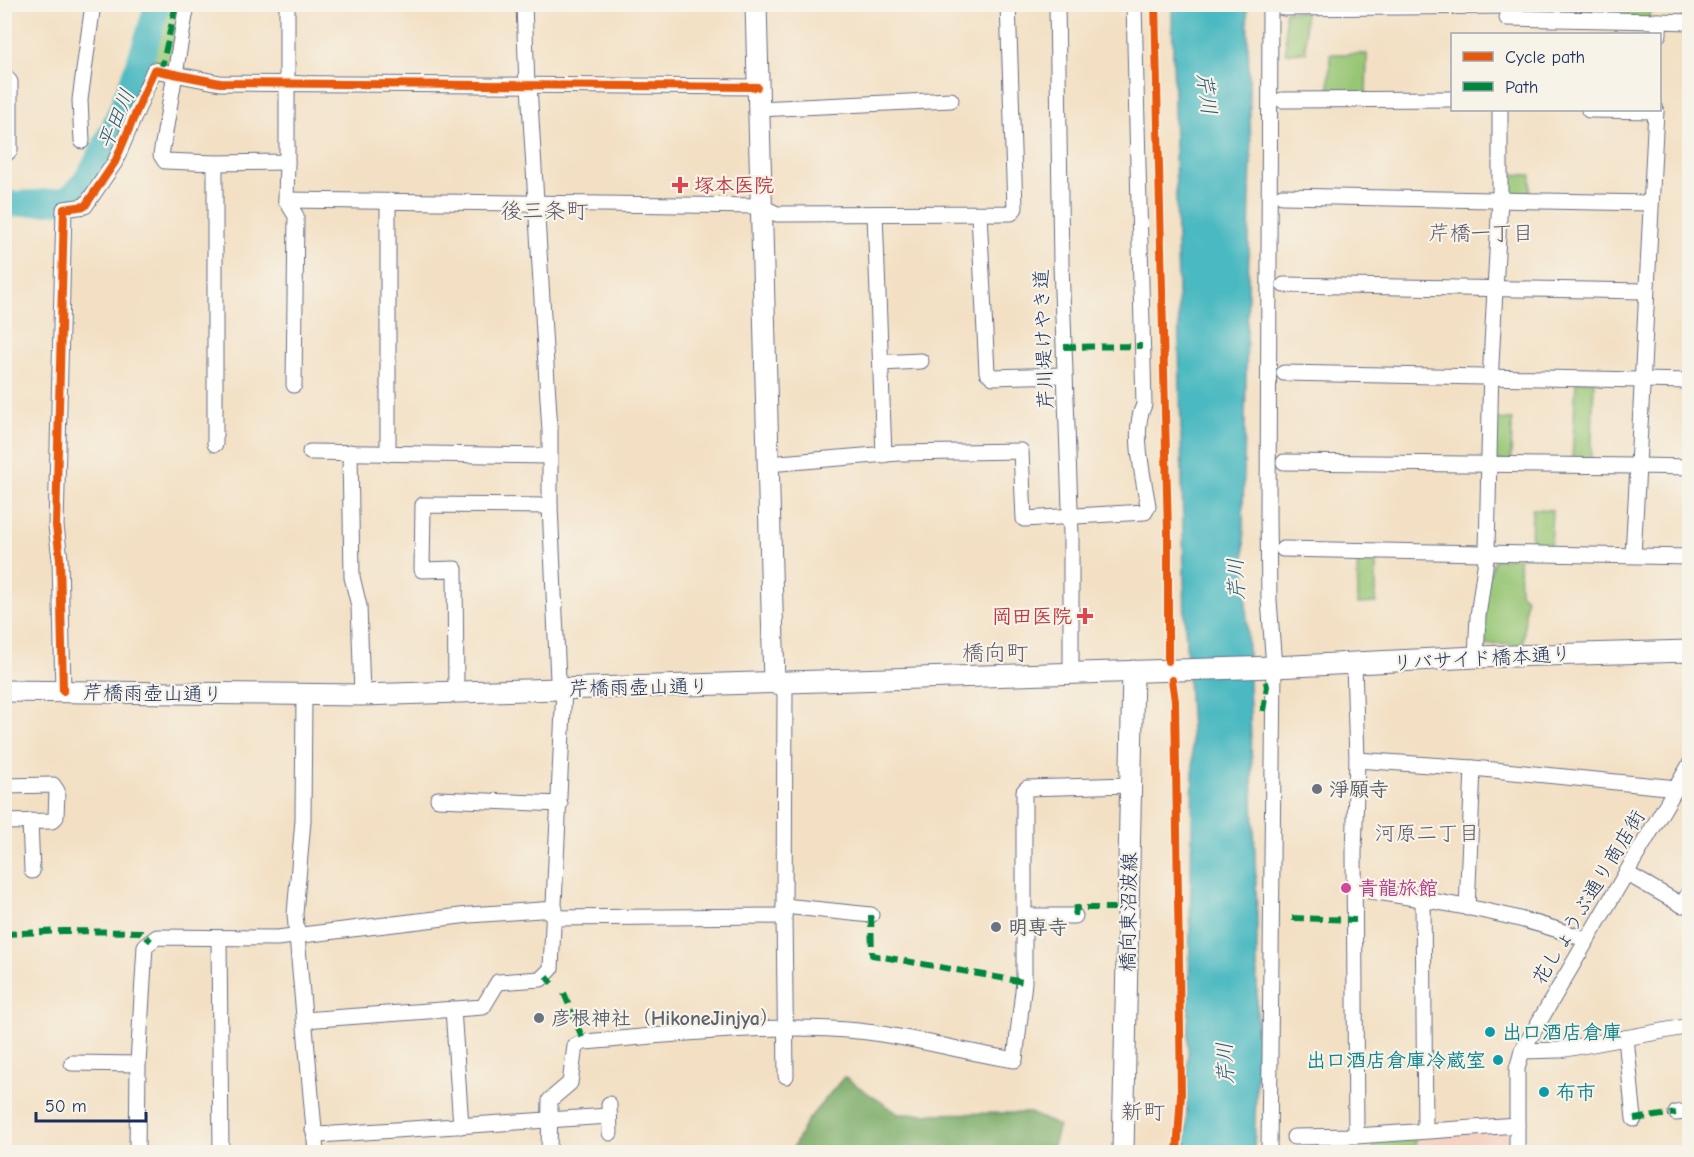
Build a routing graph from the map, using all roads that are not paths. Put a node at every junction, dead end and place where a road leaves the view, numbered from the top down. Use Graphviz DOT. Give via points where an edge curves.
graph roads {
  1 [pos="93,4"];
  2 [pos="187,4"];
  3 [pos="287,4"];
  4 [pos="524,4"];
  5 [pos="756,4"];
  6 [pos="1008,4"];
  7 [pos="1057,4"];
  8 [pos="1134,4"];
  9 [pos="1276,6"];
  10 [pos="1507,10"];
  11 [pos="1689,22"];
  12 [pos="1659,28"];
  13 [pos="1506,33"];
  14 [pos="4,75"];
  15 [pos="176,75"];
  16 [pos="287,83"];
  17 [pos="528,86"];
  18 [pos="758,87"];
  19 [pos="1451,99"];
  20 [pos="951,100"];
  21 [pos="1282,100"];
  22 [pos="758,109"];
  23 [pos="1500,111"];
  24 [pos="1656,111"];
  25 [pos="82,141"];
  26 [pos="4,156"];
  27 [pos="287,162"];
  28 [pos="215,163"];
  29 [pos="1282,195"];
  30 [pos="1500,199"];
  31 [pos="286,200"];
  32 [pos="388,203"];
  33 [pos="538,203"];
  34 [pos="1650,203"];
  35 [pos="760,206"];
  36 [pos="875,214"];
  37 [pos="979,214"];
  38 [pos="1284,285"];
  39 [pos="1495,288"];
  40 [pos="1645,291"];
  41 [pos="921,361"];
  42 [pos="881,363"];
  43 [pos="1284,373"];
  44 [pos="1064,375"];
  45 [pos="1491,376"];
  46 [pos="1641,379"];
  47 [pos="1689,381"];
  48 [pos="294,385"];
  49 [pos="215,444"];
  50 [pos="310,452"];
  51 [pos="350,452"];
  52 [pos="388,454"];
  53 [pos="884,455"];
  54 [pos="549,456"];
  55 [pos="1284,462"];
  56 [pos="768,464"];
  57 [pos="1488,464"];
  58 [pos="1638,466"];
  59 [pos="1689,467"];
  60 [pos="550,507"];
  61 [pos="1070,516"];
  62 [pos="1283,549"];
  63 [pos="1487,552"];
  64 [pos="1633,555"];
  65 [pos="1689,557"];
  66 [pos="1689,651"];
  67 [pos="1476,657"];
  68 [pos="1354,664"];
  69 [pos="1267,667"];
  70 [pos="1133,671"];
  71 [pos="1071,673"];
  72 [pos="774,683"];
  73 [pos="564,688"];
  74 [pos="4,691"];
  75 [pos="63,691"];
  76 [pos="456,691"];
  77 [pos="362,695"];
  78 [pos="304,696"];
  79 [pos="1357,760"];
  80 [pos="1689,764"];
  81 [pos="1473,768"];
  82 [pos="1130,785"];
  83 [pos="4,786"];
  84 [pos="1677,788"];
  85 [pos="438,799"];
  86 [pos="560,804"];
  87 [pos="30,821"];
  88 [pos="4,822"];
  89 [pos="32,871"];
  90 [pos="1626,873"];
  91 [pos="1356,889"];
  92 [pos="1689,891"];
  93 [pos="1423,900"];
  94 [pos="1467,908"];
  95 [pos="784,911"];
  96 [pos="554,913"];
  97 [pos="871,915"];
  98 [pos="1025,916"];
  99 [pos="1075,916"];
  100 [pos="297,935"];
  101 [pos="219,938"];
  102 [pos="1587,940"];
  103 [pos="453,1009"];
  104 [pos="304,1020"];
  105 [pos="1689,1026"];
  106 [pos="786,1030"];
  107 [pos="1626,1038"];
  108 [pos="1522,1051"];
  109 [pos="72,1063"];
  110 [pos="138,1064"];
  111 [pos="786,1076"];
  112 [pos="550,1119"];
  113 [pos="1634,1119"];
  114 [pos="1517,1125"];
  115 [pos="461,1126"];
  116 [pos="313,1130"];
  117 [pos="1425,1130"];
  118 [pos="610,1133"];
  119 [pos="1356,1136"];
  120 [pos="1294,1137"];
  121 [pos="137,1152"];
  122 [pos="221,1152"];
  123 [pos="316,1152"];
  124 [pos="549,1152"];
  125 [pos="1123,1152"];
  126 [pos="1269,1152"];
  127 [pos="1517,1152"];
  1 -- 25 [label="street" via="80,100"];
  2 -- 15 [label="street"];
  3 -- 16 [label="street"];
  4 -- 17 [label="street"];
  5 -- 18 [label="main road"];
  6 -- 37 [label="street" via="1015,208 1011,213"];
  7 -- 44 [label="street, 芹川堤けやき道"];
  8 -- 61 [label="street" via="1144,405 1139,414 1149,507 1144,512"];
  9 -- 10 [label="street"];
  9 -- 69 [label="street"];
  10 -- 12 [label="street"];
  10 -- 13 [label="street"];
  11 -- 12 [label="street"];
  14 -- 26 [label="street" via="10,82 10,150"];
  15 -- 16 [label="street" via="220,82"];
  15 -- 28 [label="street" via="161,155 165,161"];
  15 -- 75 [label="street" via="154,70 115,162 85,206 64,209 56,526"];
  16 -- 17 [label="street"];
  16 -- 27 [label="street"];
  17 -- 18 [label="street"];
  17 -- 33 [label="street"];
  18 -- 22 [label="main road"];
  19 -- 21 [label="street"];
  20 -- 22 [label="street"];
  22 -- 35 [label="main road"];
  23 -- 30 [label="street"];
  24 -- 34 [label="street"];
  27 -- 28 [label="street"];
  27 -- 31 [label="street"];
  28 -- 49 [label="street"];
  29 -- 30 [label="street"];
  30 -- 34 [label="street"];
  30 -- 39 [label="street"];
  31 -- 32 [label="street"];
  31 -- 48 [label="street" via="296,216"];
  32 -- 33 [label="street"];
  32 -- 52 [label="street"];
  33 -- 35 [label="street"];
  33 -- 54 [label="street"];
  34 -- 40 [label="street"];
  35 -- 36 [label="street" via="777,214"];
  35 -- 56 [label="main road"];
  36 -- 37 [label="street"];
  36 -- 42 [label="street"];
  37 -- 44 [label="street" via="987,372 993,377"];
  38 -- 39 [label="street"];
  39 -- 40 [label="street"];
  39 -- 45 [label="street"];
  40 -- 46 [label="street"];
  41 -- 42 [label="street"];
  42 -- 53 [label="street"];
  43 -- 45 [label="street"];
  44 -- 61 [label="street, 芹川堤けやき道"];
  45 -- 46 [label="street"];
  45 -- 57 [label="street"];
  46 -- 47 [label="street"];
  46 -- 58 [label="street"];
  50 -- 51 [label="street"];
  51 -- 52 [label="street"];
  51 -- 77 [label="street" via="352,577 359,606"];
  52 -- 54 [label="street"];
  53 -- 56 [label="street"];
  53 -- 61 [label="street" via="1021,452 1024,519"];
  54 -- 60 [label="street"];
  55 -- 57 [label="street"];
  56 -- 72 [label="main road"];
  57 -- 58 [label="street"];
  57 -- 63 [label="street"];
  58 -- 59 [label="street"];
  58 -- 64 [label="street"];
  60 -- 73 [label="street" via="558,680"];
  60 -- 76 [label="street" via="423,505 423,570 455,569"];
  61 -- 71 [label="street, 芹川堤けやき道"];
  62 -- 63 [label="street"];
  63 -- 64 [label="street"];
  63 -- 67 [label="street"];
  64 -- 65 [label="street"];
  66 -- 67 [label="main road, リバサイド橋本通り"];
  67 -- 68 [label="main road, リバサイド橋本通り"];
  68 -- 69 [label="main road, リバサイド橋本通り"];
  68 -- 79 [label="street"];
  69 -- 70 [label="main road, 芹橋雨壺山通り"];
  69 -- 126 [label="street"];
  70 -- 71 [label="main road, 芹橋雨壺山通り"];
  70 -- 82 [label="main road, 橋向東沼波線"];
  71 -- 72 [label="main road, 芹橋雨壺山通り"];
  72 -- 73 [label="main road, 芹橋雨壺山通り"];
  72 -- 95 [label="street" via="785,691"];
  73 -- 76 [label="main road, 芹橋雨壺山通り"];
  73 -- 86 [label="street"];
  74 -- 75 [label="main road, 芹橋雨壺山通り"];
  75 -- 78 [label="main road, 芹橋雨壺山通り"];
  76 -- 77 [label="main road, 芹橋雨壺山通り"];
  77 -- 78 [label="main road, 芹橋雨壺山通り"];
  78 -- 100 [label="street"];
  79 -- 81 [label="street"];
  79 -- 91 [label="street"];
  80 -- 84 [label="street, 花しょうぶ通り商店街"];
  81 -- 84 [label="street"];
  81 -- 94 [label="street"];
  82 -- 98 [label="street" via="1024,791"];
  82 -- 125 [label="main road, 橋向東沼波線"];
  83 -- 87 [label="street" via="53,785 57,791 56,817 52,821"];
  84 -- 90 [label="street, 花しょうぶ通り商店街"];
  85 -- 86 [label="street"];
  86 -- 96 [label="street"];
  87 -- 88 [label="street"];
  87 -- 89 [label="street"];
  90 -- 92 [label="street" via="1682,905"];
  90 -- 102 [label="street, 花しょうぶ通り商店街"];
  91 -- 93 [label="street"];
  91 -- 119 [label="street"];
  93 -- 94 [label="street"];
  93 -- 117 [label="street"];
  94 -- 102 [label="street"];
  95 -- 96 [label="street"];
  95 -- 97 [label="street"];
  95 -- 106 [label="street"];
  96 -- 100 [label="street" via="469,915"];
  96 -- 103 [label="street" via="550,969 546,976 498,982 483,1007"];
  98 -- 99 [label="street"];
  98 -- 106 [label="street" via="1024,982 1015,1060 912,1038 855,1031"];
  100 -- 101 [label="street"];
  100 -- 104 [label="street"];
  101 -- 110 [label="street" via="157,937 145,946"];
  101 -- 122 [label="street"];
  102 -- 108 [label="street, 花しょうぶ通り商店街"];
  103 -- 104 [label="street"];
  103 -- 115 [label="street"];
  104 -- 116 [label="street"];
  105 -- 107 [label="street"];
  106 -- 111 [label="street"];
  106 -- 112 [label="street" via="584,1042 575,1046 570,1083 550,1100"];
  107 -- 108 [label="street" via="1549,1052"];
  107 -- 113 [label="street"];
  108 -- 114 [label="street" via="1517,1069"];
  109 -- 110 [label="street"];
  110 -- 121 [label="street"];
  112 -- 115 [label="street"];
  112 -- 118 [label="street" via="609,1110"];
  112 -- 124 [label="street"];
  114 -- 117 [label="street"];
  114 -- 127 [label="street"];
  115 -- 116 [label="street" via="319,1135"];
  116 -- 123 [label="street"];
  117 -- 119 [label="street"];
  119 -- 120 [label="street"];
}
